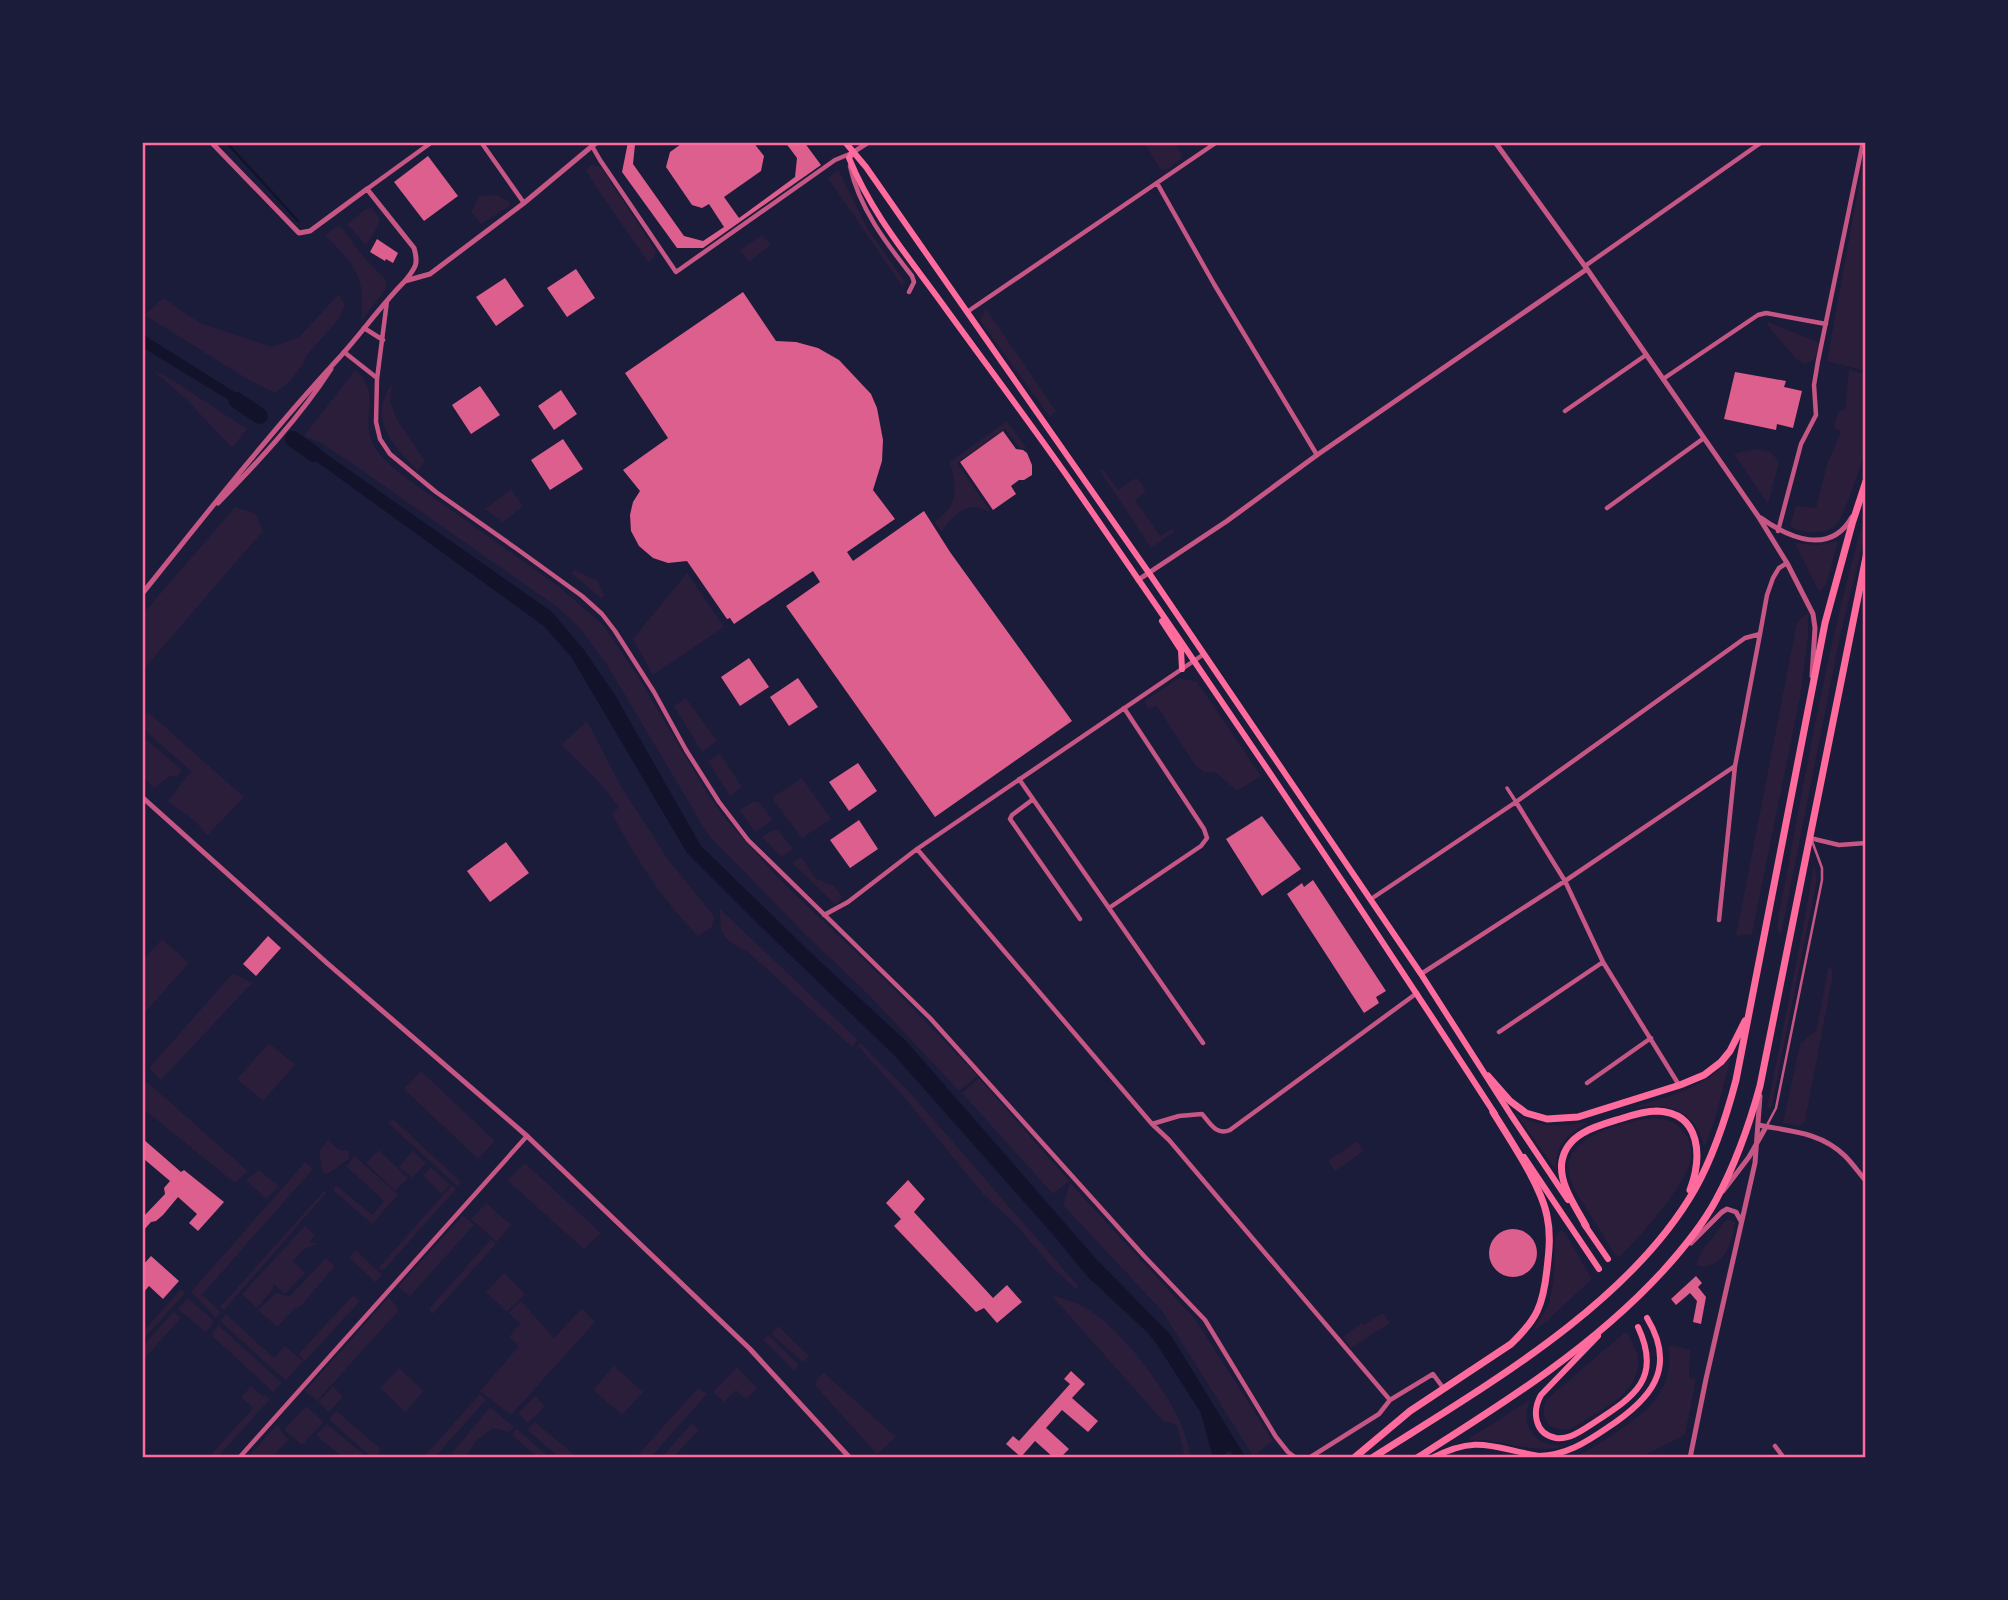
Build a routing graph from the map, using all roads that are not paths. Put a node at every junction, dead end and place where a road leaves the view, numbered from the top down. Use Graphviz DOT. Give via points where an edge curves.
graph roads {
  1 [pos="211,142"];
  2 [pos="432,142"];
  3 [pos="481,142"];
  4 [pos="845,142"];
  5 [pos="869,142"];
  6 [pos="1217,142"];
  7 [pos="1495,142"];
  8 [pos="1762,142"];
  9 [pos="1863,142"];
  10 [pos="595,144"];
  11 [pos="851,156"];
  12 [pos="1157,183"];
  13 [pos="367,189"];
  14 [pos="524,203"];
  15 [pos="1586,268"];
  16 [pos="405,281"];
  17 [pos="909,292"];
  18 [pos="387,300"];
  19 [pos="967,312"];
  20 [pos="1826,324"];
  21 [pos="364,328"];
  22 [pos="383,340"];
  23 [pos="344,352"];
  24 [pos="1646,355"];
  25 [pos="377,379"];
  26 [pos="1663,379"];
  27 [pos="1565,411"];
  28 [pos="1704,438"];
  29 [pos="1317,455"];
  30 [pos="1866,481"];
  31 [pos="1859,503"];
  32 [pos="1607,508"];
  33 [pos="1758,516"];
  34 [pos="1778,531"];
  35 [pos="1866,557"];
  36 [pos="1787,563"];
  37 [pos="1149,573"];
  38 [pos="1138,580"];
  39 [pos="142,594"];
  40 [pos="1148,595"];
  41 [pos="1759,634"];
  42 [pos="1204,654"];
  43 [pos="1194,661"];
  44 [pos="1182,669"];
  45 [pos="1810,703"];
  46 [pos="1124,708"];
  47 [pos="1735,766"];
  48 [pos="1019,779"];
  49 [pos="1507,788"];
  50 [pos="142,797"];
  51 [pos="1032,800"];
  52 [pos="1516,802"];
  53 [pos="1866,837"];
  54 [pos="1810,838"];
  55 [pos="1865,843"];
  56 [pos="917,849"];
  57 [pos="1565,881"];
  58 [pos="1370,900"];
  59 [pos="1109,908"];
  60 [pos="824,915"];
  61 [pos="1080,919"];
  62 [pos="1719,920"];
  63 [pos="1602,962"];
  64 [pos="1421,974"];
  65 [pos="1417,993"];
  66 [pos="1749,1014"];
  67 [pos="1499,1032"];
  68 [pos="1651,1038"];
  69 [pos="1203,1043"];
  70 [pos="1488,1076"];
  71 [pos="1587,1083"];
  72 [pos="1680,1085"];
  73 [pos="1760,1086"];
  74 [pos="1493,1112"];
  75 [pos="1152,1124"];
  76 [pos="1758,1125"];
  77 [pos="1766,1127"];
  78 [pos="527,1136"];
  79 [pos="1756,1144"];
  80 [pos="1866,1181"];
  81 [pos="1715,1202"];
  82 [pos="1677,1217"];
  83 [pos="1741,1221"];
  84 [pos="1586,1226"];
  85 [pos="1608,1259"];
  86 [pos="1674,1259"];
  87 [pos="1599,1269"];
  88 [pos="1617,1317"];
  89 [pos="1647,1318"];
  90 [pos="1638,1327"];
  91 [pos="1444,1389"];
  92 [pos="1390,1400"];
  93 [pos="1775,1446"];
  94 [pos="239,1458"];
  95 [pos="850,1458"];
  96 [pos="1296,1458"];
  97 [pos="1309,1458"];
  98 [pos="1354,1458"];
  99 [pos="1372,1458"];
  100 [pos="1417,1458"];
  101 [pos="1432,1458"];
  102 [pos="1690,1458"];
  103 [pos="1784,1458"];
  1 -- 13 [label="street" via="299,233 310,231"];
  2 -- 13 [label="street"];
  3 -- 14 [label="street"];
  4 -- 11 [label="main road"];
  5 -- 11 [label="street"];
  6 -- 12 [label="street"];
  7 -- 15 [label="street"];
  8 -- 15 [label="street"];
  9 -- 20 [label="street"];
  10 -- 11 [label="street" via="600,160 676,272 835,160"];
  10 -- 14 [label="street"];
  11 -- 17 [label="street" via="865,209 912,276"];
  11 -- 19 [label="main road" via="866,167"];
  11 -- 38 [label="main road" via="883,223"];
  12 -- 19 [label="street"];
  12 -- 29 [label="street"];
  13 -- 16 [label="street" via="414,248 418,260"];
  14 -- 16 [label="street" via="429,274"];
  15 -- 24 [label="street"];
  15 -- 29 [label="street"];
  16 -- 18 [label="street"];
  18 -- 21 [label="street"];
  18 -- 22 [label="street"];
  19 -- 37 [label="main road"];
  20 -- 26 [label="street" via="1758,315"];
  20 -- 34 [label="street" via="1814,384 1816,415 1801,444"];
  21 -- 22 [label="street"];
  21 -- 23 [label="street"];
  22 -- 25 [label="street"];
  23 -- 25 [label="street"];
  23 -- 39 [label="street"];
  24 -- 26 [label="street"];
  24 -- 27 [label="street"];
  25 -- 60 [label="street" via="376,422 390,454 602,614 719,802 748,840"];
  26 -- 28 [label="street"];
  28 -- 32 [label="street"];
  28 -- 33 [label="street"];
  29 -- 37 [label="street"];
  30 -- 31 [label="main road"];
  31 -- 34 [label="street" via="1844,528 1830,537 1805,540"];
  31 -- 45 [label="main road" via="1825,623"];
  33 -- 34 [label="street"];
  33 -- 36 [label="street"];
  35 -- 54 [label="main road"];
  36 -- 41 [label="street" via="1773,578"];
  36 -- 45 [label="street" via="1813,614"];
  37 -- 38 [label="street"];
  37 -- 42 [label="main road"];
  38 -- 40 [label="main road"];
  40 -- 43 [label="main road"];
  40 -- 44 [label="main road" via="1181,650"];
  41 -- 47 [label="street"];
  41 -- 52 [label="street" via="1745,638"];
  42 -- 43 [label="street"];
  42 -- 58 [label="main road"];
  43 -- 44 [label="street"];
  43 -- 65 [label="main road"];
  44 -- 46 [label="street"];
  45 -- 66 [label="main road"];
  46 -- 48 [label="street"];
  46 -- 59 [label="street" via="1207,838"];
  47 -- 57 [label="street"];
  47 -- 62 [label="street"];
  48 -- 51 [label="street"];
  48 -- 56 [label="street"];
  49 -- 52 [label="street"];
  50 -- 78 [label="street"];
  51 -- 59 [label="street"];
  51 -- 61 [label="street" via="1010,819"];
  52 -- 57 [label="street"];
  52 -- 58 [label="street"];
  53 -- 55 [label="lane"];
  54 -- 55 [label="street" via="1839,845"];
  54 -- 73 [label="main road"];
  54 -- 77 [label="lane" via="1822,880 1776,1108"];
  56 -- 60 [label="street"];
  56 -- 75 [label="street"];
  57 -- 63 [label="street"];
  57 -- 64 [label="street"];
  58 -- 64 [label="main road"];
  59 -- 69 [label="street"];
  60 -- 96 [label="street" via="930,1017 1205,1320 1276,1437"];
  63 -- 67 [label="street"];
  63 -- 68 [label="street"];
  64 -- 70 [label="main road"];
  65 -- 74 [label="main road"];
  65 -- 75 [label="street" via="1224,1133 1217,1132 1202,1114"];
  66 -- 72 [label="main road" via="1721,1062"];
  66 -- 82 [label="main road" via="1725,1120"];
  68 -- 71 [label="street"];
  68 -- 72 [label="street"];
  70 -- 72 [label="main road" via="1518,1108 1547,1119 1578,1117"];
  70 -- 84 [label="main road"];
  73 -- 76 [label="street"];
  73 -- 81 [label="main road" via="1734,1166"];
  74 -- 87 [label="main road"];
  74 -- 91 [label="main road" via="1544,1203 1549,1231 1545,1288 1536,1316 1525,1330"];
  75 -- 92 [label="street"];
  76 -- 77 [label="street"];
  76 -- 79 [label="street"];
  77 -- 79 [label="street"];
  77 -- 80 [label="street" via="1825,1140"];
  78 -- 94 [label="street"];
  78 -- 95 [label="street" via="750,1349"];
  79 -- 81 [label="street"];
  79 -- 83 [label="street"];
  81 -- 86 [label="main road"];
  82 -- 84 [label="main road" via="1697,1164 1696,1139 1677,1116 1654,1111 1590,1129 1567,1149 1563,1179"];
  82 -- 99 [label="main road" via="1630,1271 1563,1330"];
  83 -- 86 [label="street" via="1736,1212 1727,1209"];
  83 -- 102 [label="street"];
  84 -- 85 [label="main road"];
  86 -- 88 [label="main road"];
  88 -- 90 [label="main road" via="1541,1395 1535,1413 1546,1434 1555,1438 1573,1435 1637,1390 1648,1359"];
  88 -- 100 [label="main road" via="1541,1377"];
  89 -- 101 [label="main road" via="1657,1337 1660,1359 1654,1385 1637,1407 1590,1440 1548,1456 1476,1444 1461,1445"];
  91 -- 92 [label="street" via="1433,1374"];
  91 -- 98 [label="main road"];
  92 -- 97 [label="street" via="1379,1414"];
  93 -- 103 [label="street"];
}
